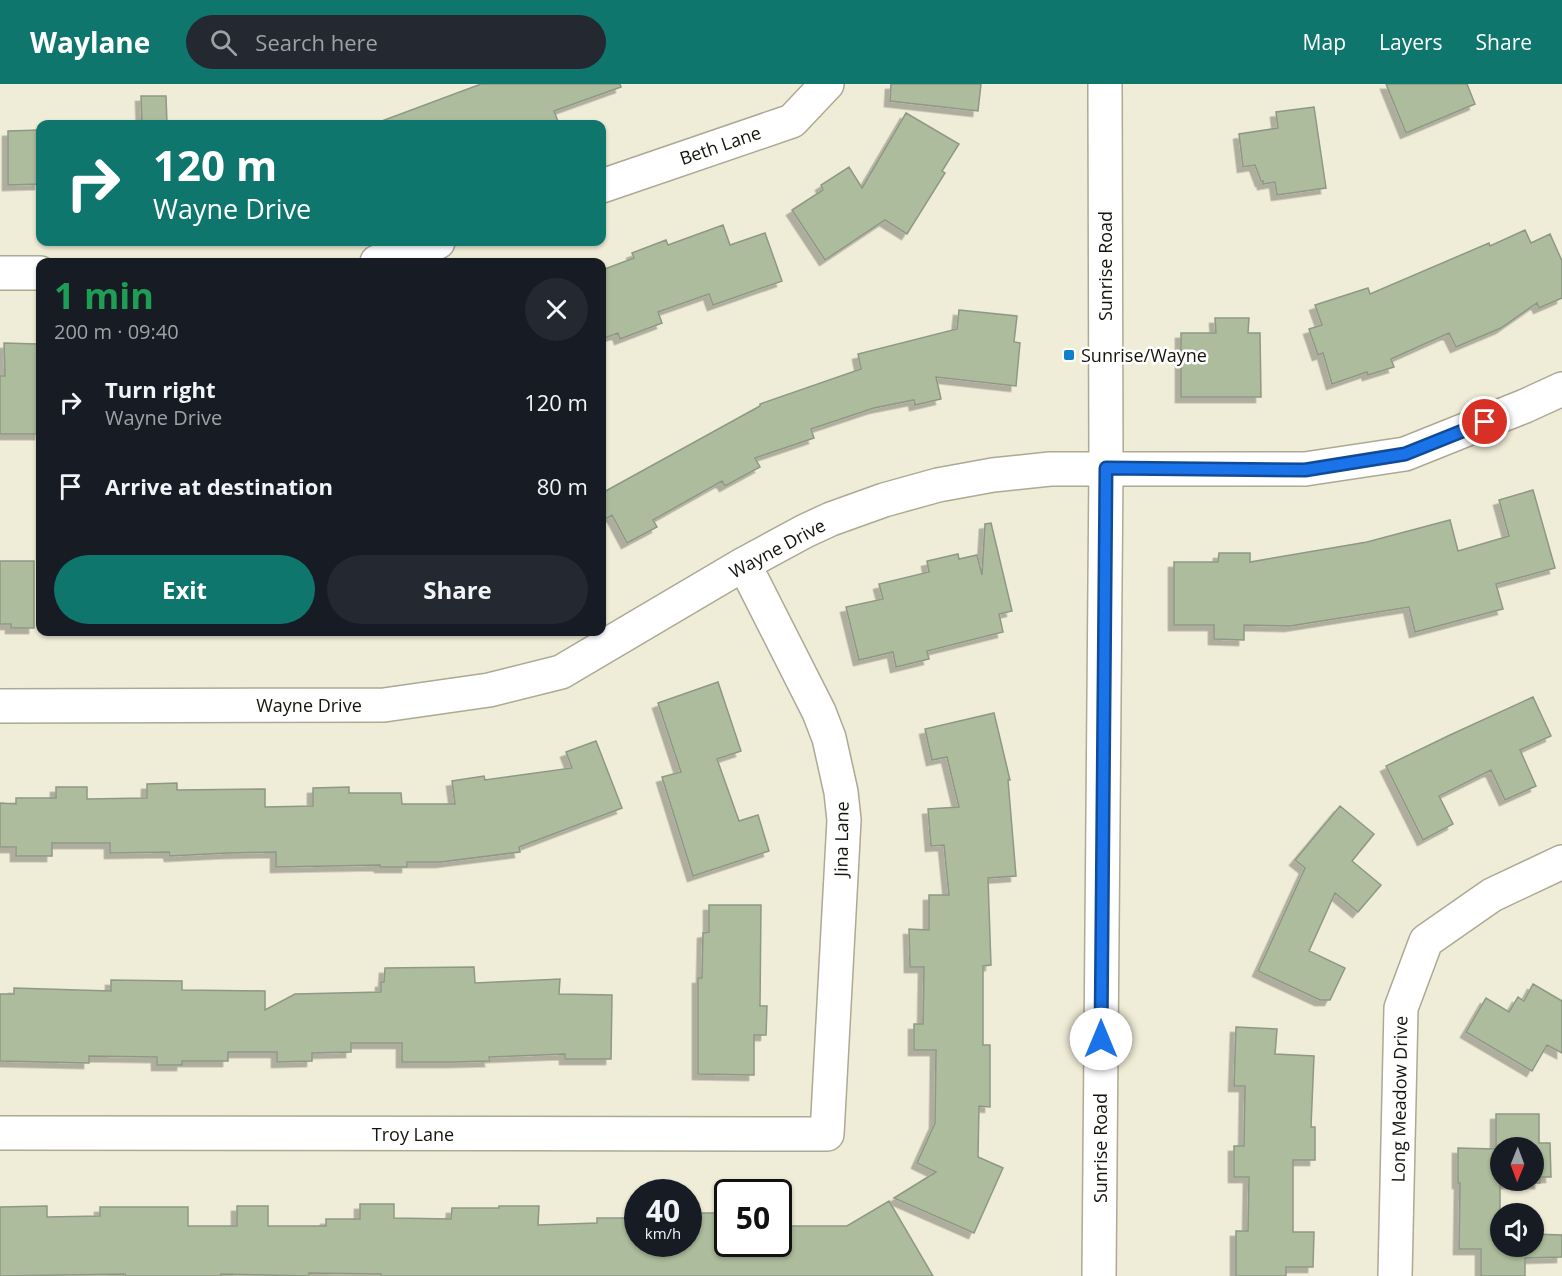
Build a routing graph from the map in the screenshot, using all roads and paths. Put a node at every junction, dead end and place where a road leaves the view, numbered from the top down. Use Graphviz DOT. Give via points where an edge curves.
graph roads {
  1 [pos="1105,84"];
  2 [pos="826,85"];
  3 [pos="606,185"];
  4 [pos="426,246"];
  5 [pos="388,258"];
  6 [pos="0,273"];
  7 [pos="36,273"];
  8 [pos="1562,389"];
  9 [pos="1106,468"];
  10 [pos="744,564"];
  11 [pos="0,706"];
  12 [pos="1562,862"];
  13 [pos="0,1133"];
  14 [pos="827,1134"];
  15 [pos="1099,1276"];
  16 [pos="1395,1276"];
  1 -- 9 [label="street, Sunrise Road"];
  2 -- 3 [label="street, Beth Lane" via="792,121"];
  4 -- 5 [label="street"];
  6 -- 7 [label="street"];
  8 -- 9 [label="street, Wayne Drive" via="1405,454 1305,470"];
  9 -- 10 [label="street, Wayne Drive" via="1050,469 938,485 831,519"];
  9 -- 15 [label="street, Sunrise Road"];
  10 -- 11 [label="street, Wayne Drive" via="561,672 489,690 384,705"];
  10 -- 14 [label="street, Jina Lane" via="819,712 841,792 844,820"];
  12 -- 16 [label="street, Long Meadow Drive" via="1492,895 1426,941 1401,1008"];
  13 -- 14 [label="street, Troy Lane"];
}
